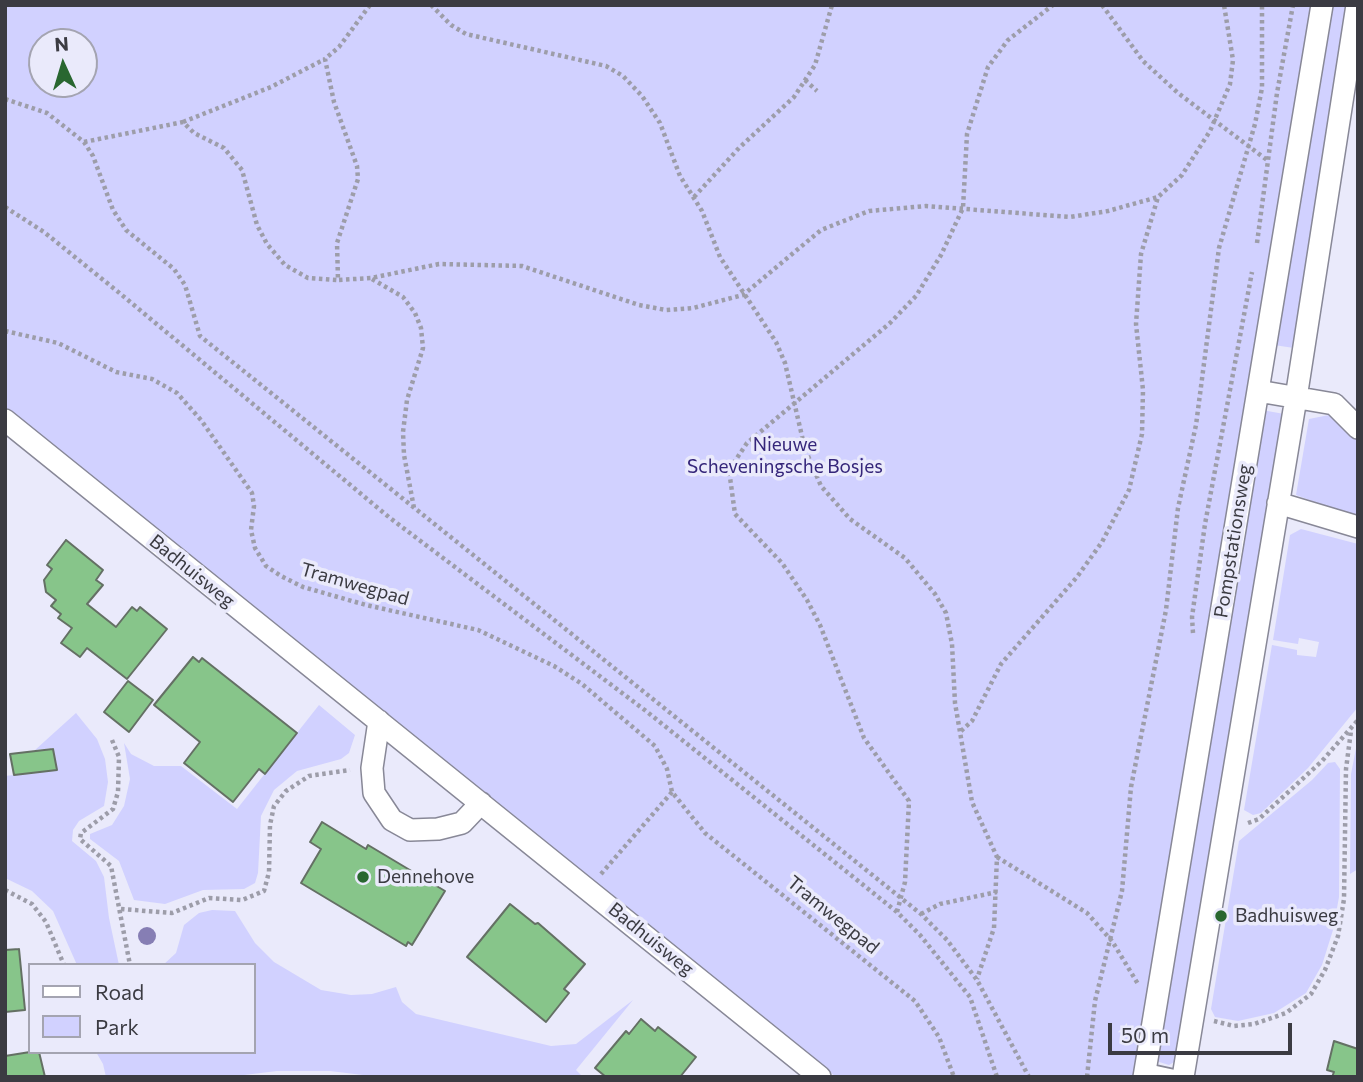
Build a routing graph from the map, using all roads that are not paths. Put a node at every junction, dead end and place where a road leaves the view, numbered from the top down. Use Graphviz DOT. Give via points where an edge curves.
graph roads {
  1 [pos="1322,5"];
  2 [pos="1357,5"];
  3 [pos="1258,391"];
  4 [pos="1296,398"];
  5 [pos="5,420"];
  6 [pos="1358,428"];
  7 [pos="1278,503"];
  8 [pos="1358,527"];
  9 [pos="379,722"];
  10 [pos="481,803"];
  11 [pos="1145,1073"];
  12 [pos="820,1077"];
  13 [pos="1183,1077"];
  1 -- 3 [label="street, Pompstationsweg"];
  2 -- 4 [label="street, Pompstationsweg"];
  3 -- 4 [label="street"];
  3 -- 11 [label="street, Pompstationsweg"];
  4 -- 6 [label="street" via="1335,404"];
  4 -- 7 [label="street, Pompstationsweg"];
  5 -- 9 [label="street, Badhuisweg"];
  7 -- 8 [label="street"];
  7 -- 13 [label="street, Pompstationsweg"];
  9 -- 10 [label="street, Badhuisweg"];
  9 -- 10 [label="street" via="372,768 374,793 392,820 410,830 438,829 463,823"];
  10 -- 12 [label="street, Badhuisweg"];
  11 -- 13 [label="lane"];
}
